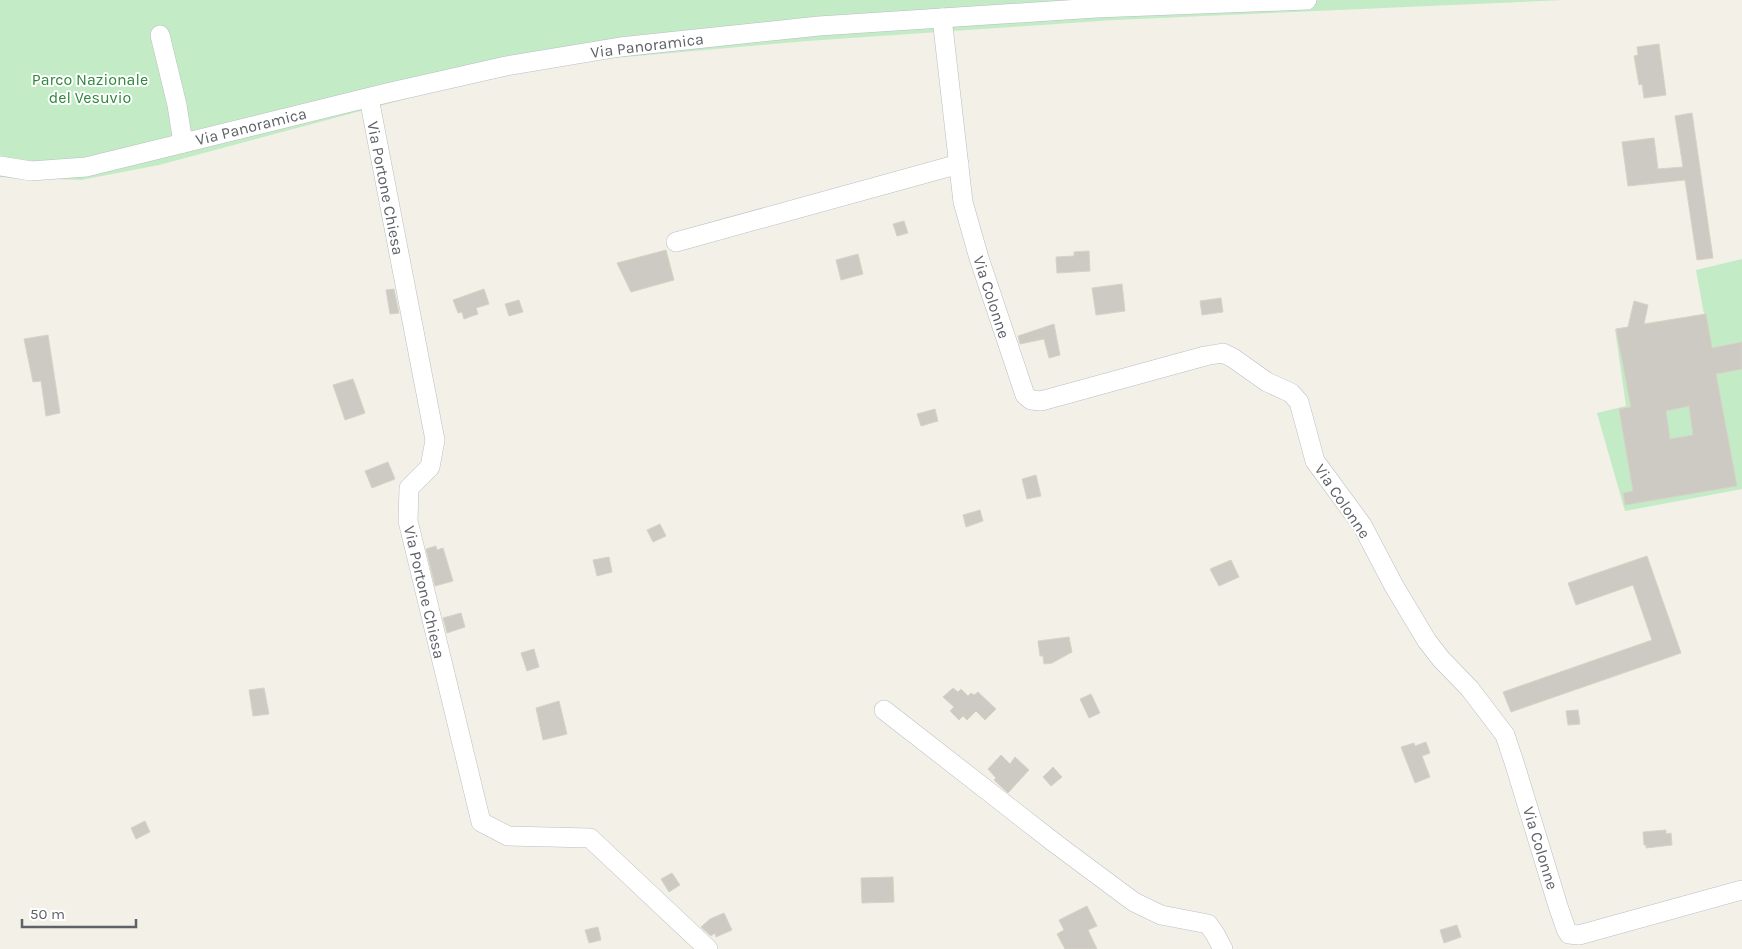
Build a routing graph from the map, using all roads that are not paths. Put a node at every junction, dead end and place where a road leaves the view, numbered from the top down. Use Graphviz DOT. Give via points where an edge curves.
graph roads {
  1 [pos="1306,0"];
  2 [pos="942,18"];
  3 [pos="160,34"];
  4 [pos="369,98"];
  5 [pos="183,143"];
  6 [pos="959,164"];
  7 [pos="0,166"];
  8 [pos="676,242"];
  9 [pos="884,710"];
  10 [pos="1742,890"];
  11 [pos="708,949"];
  12 [pos="1223,949"];
  1 -- 2 [label="street, Via Panoramica"];
  2 -- 4 [label="street, Via Panoramica" via="819,26 620,47 506,66"];
  2 -- 6 [label="street, Via Colonne"];
  3 -- 5 [label="street"];
  4 -- 5 [label="street, Via Panoramica"];
  4 -- 11 [label="street, Via Portone Chiesa" via="435,440 430,467 409,488 408,521 481,822 508,836 590,838"];
  5 -- 7 [label="street, Via Panoramica" via="86,167 31,171"];
  6 -- 8 [label="street"];
  6 -- 10 [label="street, Via Colonne" via="963,202 979,258 1025,395 1030,400 1041,401 1222,353 1267,382 1291,393 1299,402 1315,461 1362,525 1427,641 1470,689 1504,735 1569,934 1579,935"];
  9 -- 12 [label="street" via="1134,902 1161,915 1208,924"];
}
